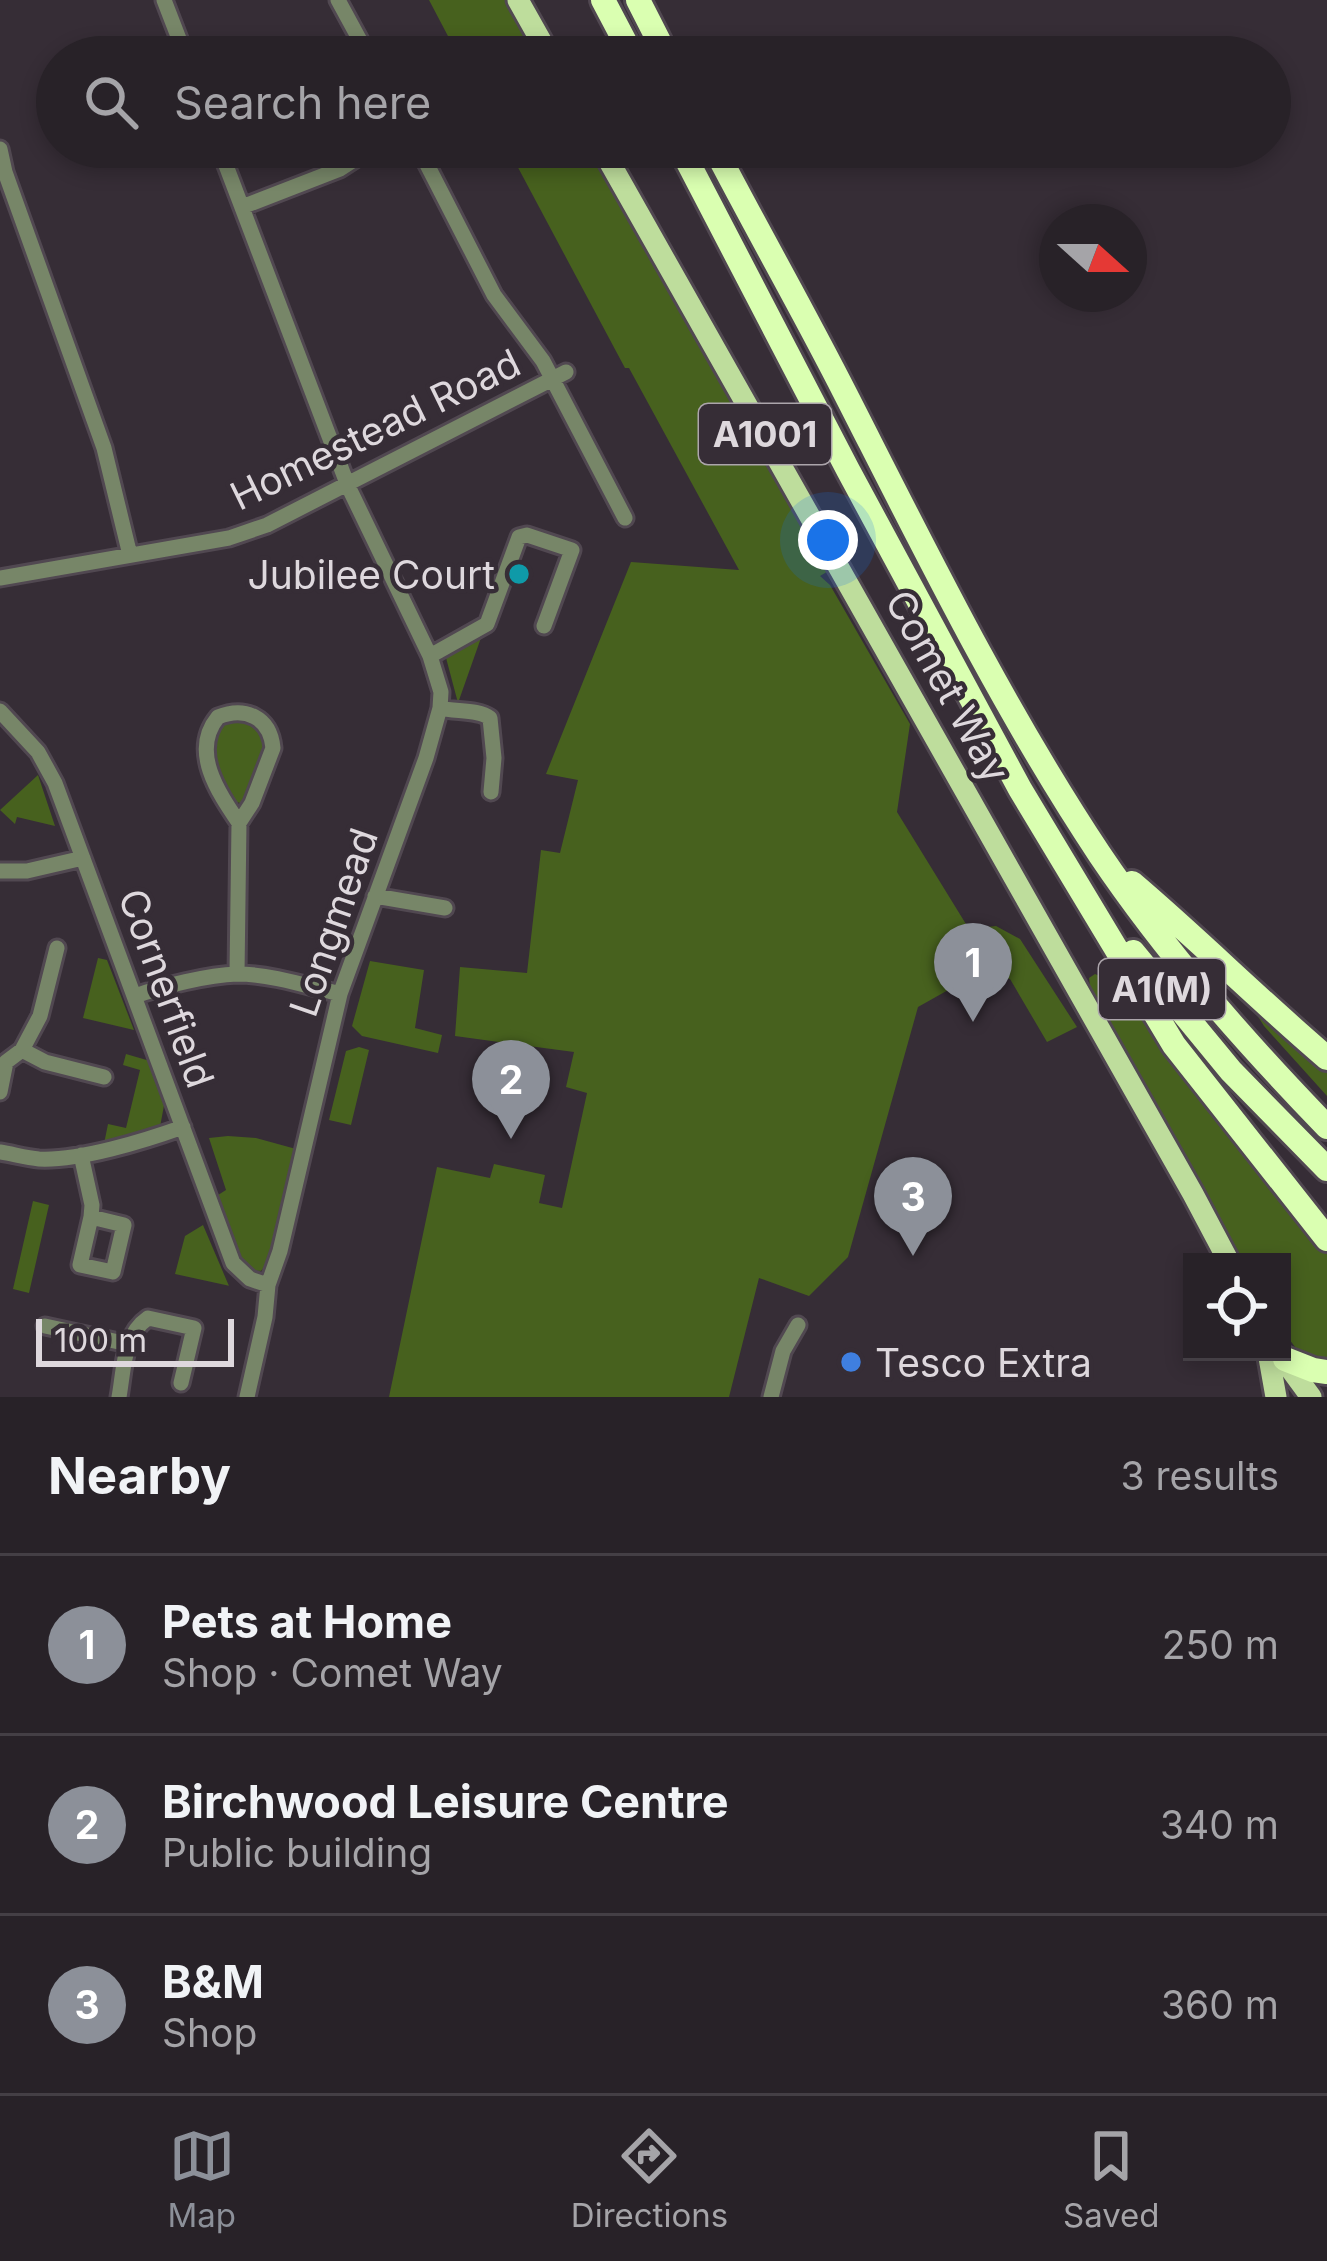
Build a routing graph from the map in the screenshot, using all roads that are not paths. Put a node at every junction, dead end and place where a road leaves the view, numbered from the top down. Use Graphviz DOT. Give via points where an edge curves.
graph roads {
  1 [pos="164,0"];
  2 [pos="338,0"];
  3 [pos="518,0"];
  4 [pos="603,0"];
  5 [pos="638,0"];
  6 [pos="178,36"];
  7 [pos="358,36"];
  8 [pos="538,36"];
  9 [pos="622,36"];
  10 [pos="657,36"];
  11 [pos="0,149"];
  12 [pos="227,168"];
  13 [pos="342,168"];
  14 [pos="429,168"];
  15 [pos="613,168"];
  16 [pos="691,168"];
  17 [pos="725,168"];
  18 [pos="242,207"];
  19 [pos="559,375"];
  20 [pos="348,485"];
  21 [pos="625,518"];
  22 [pos="130,555"];
  23 [pos="0,578"];
  24 [pos="544,626"];
  25 [pos="430,656"];
  26 [pos="440,708"];
  27 [pos="0,711"];
  28 [pos="1020,789"];
  29 [pos="491,792"];
  30 [pos="238,824"];
  31 [pos="83,858"];
  32 [pos="1102,858"];
  33 [pos="0,871"];
  34 [pos="376,896"];
  35 [pos="445,908"];
  36 [pos="57,948"];
  37 [pos="237,974"];
  38 [pos="340,994"];
  39 [pos="135,996"];
  40 [pos="22,1050"];
  41 [pos="1327,1058"];
  42 [pos="3,1061"];
  43 [pos="104,1076"];
  44 [pos="0,1092"];
  45 [pos="1327,1126"];
  46 [pos="182,1127"];
  47 [pos="0,1152"];
  48 [pos="81,1154"];
  49 [pos="1327,1169"];
  50 [pos="91,1217"];
  51 [pos="1327,1239"];
  52 [pos="1223,1253"];
  53 [pos="268,1285"];
  54 [pos="798,1325"];
  55 [pos="45,1326"];
  56 [pos="128,1344"];
  57 [pos="1291,1360"];
  58 [pos="1276,1361"];
  59 [pos="1282,1361"];
  60 [pos="1327,1372"];
  61 [pos="181,1383"];
  62 [pos="119,1397"];
  63 [pos="247,1397"];
  64 [pos="771,1397"];
  65 [pos="1276,1397"];
  66 [pos="1311,1397"];
  1 -- 6 [label="street"];
  2 -- 7 [label="street"];
  3 -- 8 [label="main road"];
  4 -- 9 [label="highway"];
  5 -- 10 [label="highway"];
  11 -- 22 [label="street" via="104,448"];
  12 -- 18 [label="street, Longmead"];
  13 -- 18 [label="street"];
  14 -- 19 [label="street" via="494,296"];
  15 -- 52 [label="main road, Comet Way / A1001"];
  16 -- 28 [label="highway, A1(M)"];
  17 -- 32 [label="highway, A1(M)" via="988,671"];
  18 -- 20 [label="street, Longmead"];
  19 -- 20 [label="street, Homestead Road"];
  19 -- 21 [label="street"];
  20 -- 22 [label="street, Homestead Road" via="229,538"];
  20 -- 25 [label="street, Longmead"];
  22 -- 23 [label="street, Homestead Road"];
  24 -- 25 [label="street" via="572,550 527,535 516,542 487,624"];
  25 -- 26 [label="street, Longmead"];
  26 -- 29 [label="street" via="490,718"];
  26 -- 34 [label="street, Longmead"];
  27 -- 31 [label="street, Cornerfield" via="48,766"];
  28 -- 49 [label="highway, A1(M)" via="1179,1010"];
  28 -- 51 [label="highway, A1(M)" via="1174,1046"];
  30 -- 30 [label="street" via="204,748 218,717 246,712 263,722 273,748"];
  30 -- 37 [label="street"];
  31 -- 33 [label="street"];
  31 -- 39 [label="street, Cornerfield"];
  32 -- 41 [label="highway, A1(M)"];
  32 -- 45 [label="highway, A1(M)" via="1251,1047"];
  34 -- 35 [label="street"];
  34 -- 38 [label="street, Longmead"];
  36 -- 40 [label="street"];
  37 -- 38 [label="street"];
  37 -- 39 [label="street"];
  38 -- 53 [label="street, Longmead"];
  39 -- 46 [label="street, Cornerfield"];
  40 -- 42 [label="street"];
  40 -- 43 [label="street"];
  42 -- 44 [label="street"];
  46 -- 48 [label="street"];
  46 -- 53 [label="street, Cornerfield" via="233,1263"];
  47 -- 48 [label="street" via="35,1159"];
  48 -- 50 [label="street"];
  53 -- 63 [label="street, Longmead"];
  54 -- 64 [label="street"];
  55 -- 56 [label="street"];
  56 -- 61 [label="street" via="148,1318 194,1328"];
  56 -- 62 [label="street"];
  57 -- 60 [label="highway"];
  58 -- 65 [label="main road"];
  59 -- 66 [label="main road"];
}
